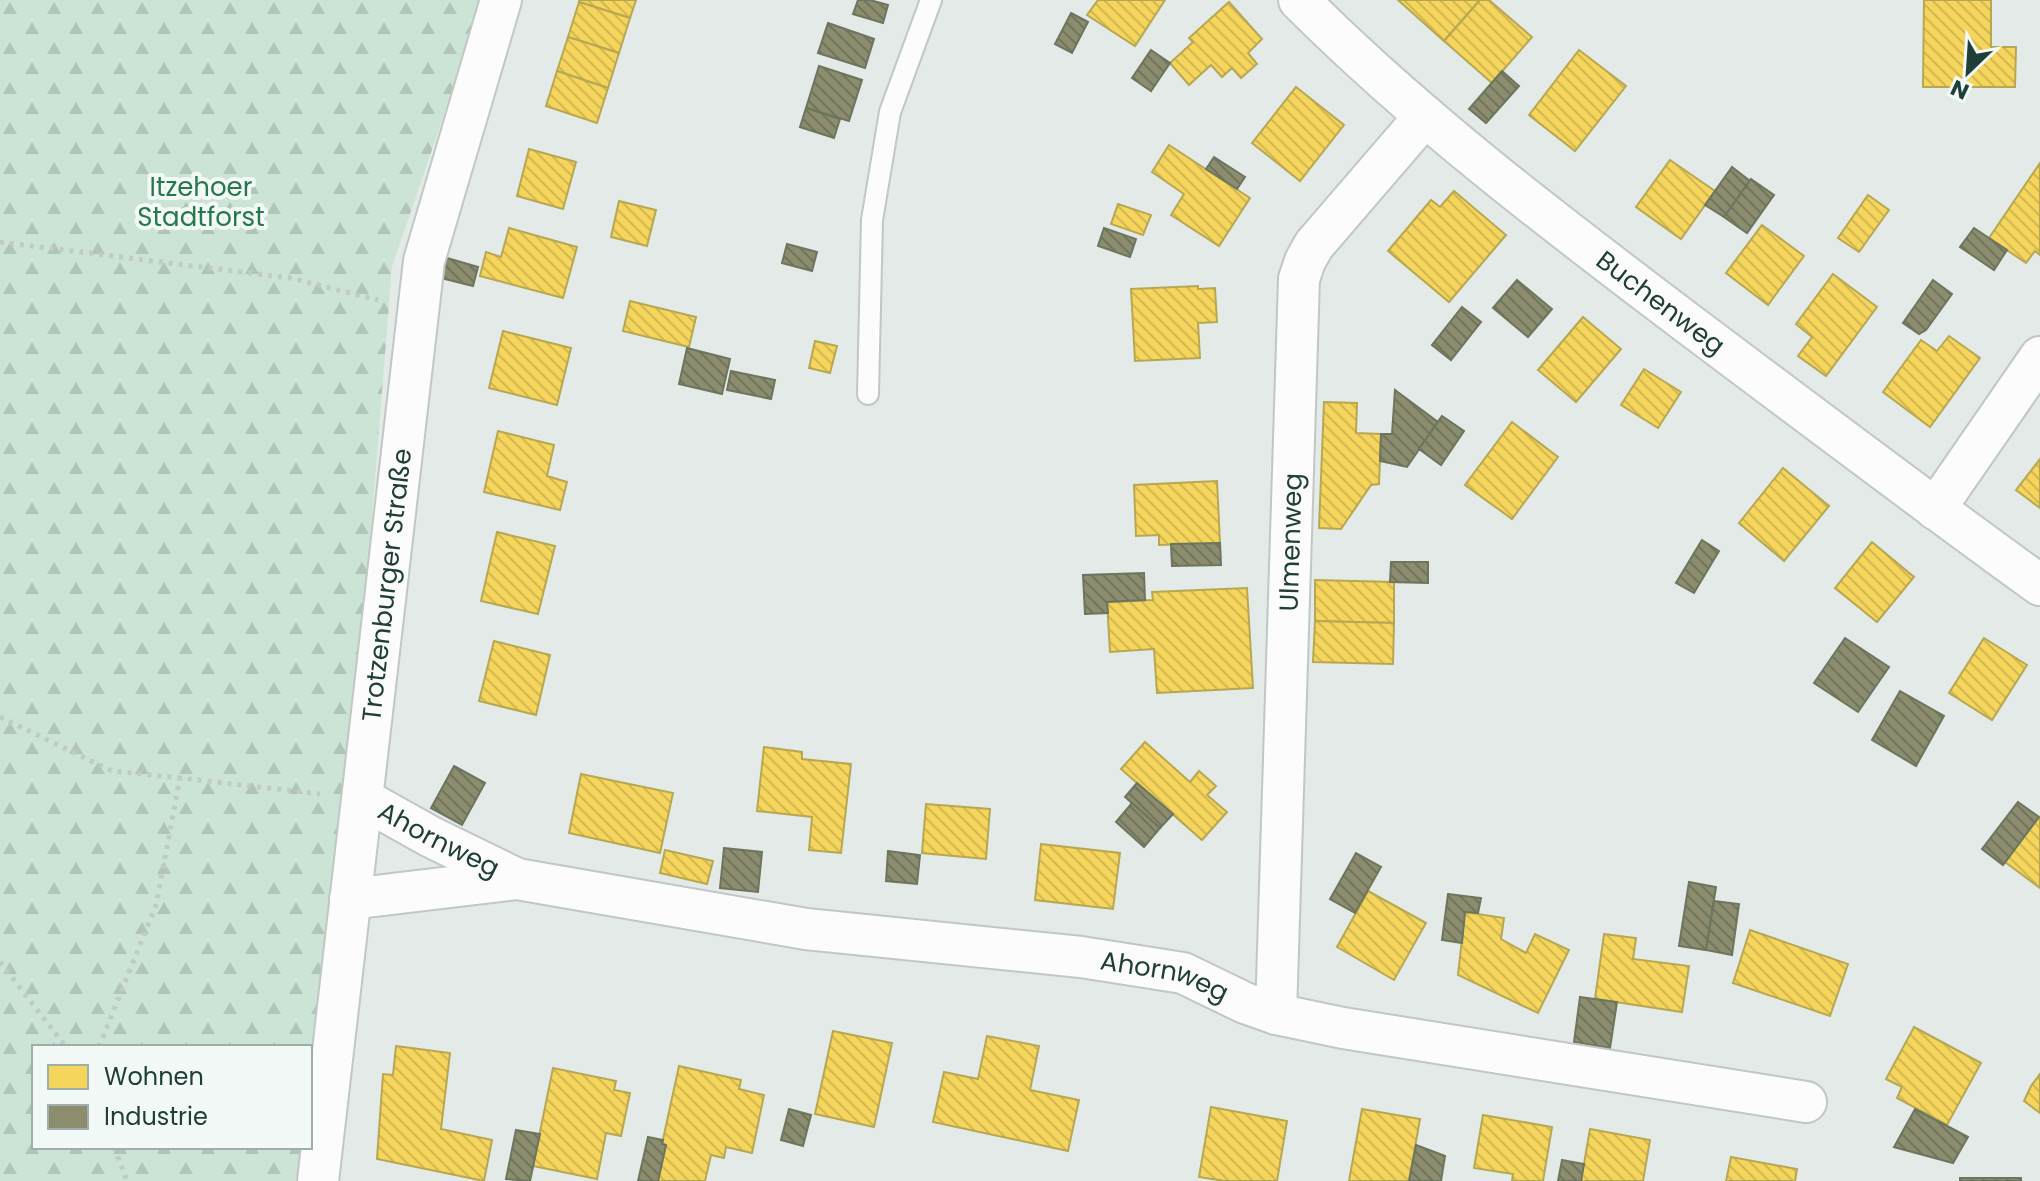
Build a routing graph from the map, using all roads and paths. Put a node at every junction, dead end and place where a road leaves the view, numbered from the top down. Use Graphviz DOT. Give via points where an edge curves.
graph roads {
  1 [pos="501,0"];
  2 [pos="931,0"];
  3 [pos="1299,0"];
  4 [pos="1425,116"];
  5 [pos="0,242"];
  6 [pos="418,311"];
  7 [pos="2040,357"];
  8 [pos="868,394"];
  9 [pos="1935,509"];
  10 [pos="2040,585"];
  11 [pos="0,717"];
  12 [pos="180,778"];
  13 [pos="363,799"];
  14 [pos="517,879"];
  15 [pos="350,899"];
  16 [pos="0,962"];
  17 [pos="1276,1014"];
  18 [pos="64,1045"];
  19 [pos="100,1045"];
  20 [pos="1806,1102"];
  21 [pos="115,1149"];
  22 [pos="127,1181"];
  23 [pos="318,1181"];
  1 -- 6 [label="street, Trotzenburger Straße" via="424,261"];
  2 -- 8 [label="lane" via="890,112 872,220"];
  3 -- 4 [label="street, Buchenweg"];
  4 -- 9 [label="street, Buchenweg" via="1568,233"];
  4 -- 17 [label="street, Ulmenweg" via="1314,245 1299,279"];
  5 -- 6 [label="path" via="290,278"];
  6 -- 13 [label="street, Trotzenburger Straße"];
  7 -- 9 [label="street"];
  9 -- 10 [label="street, Buchenweg"];
  11 -- 12 [label="path" via="112,771"];
  12 -- 13 [label="path"];
  12 -- 19 [label="path" via="156,905"];
  13 -- 14 [label="street, Ahornweg"];
  13 -- 15 [label="street, Trotzenburger Straße"];
  14 -- 15 [label="street, Ahornweg"];
  14 -- 17 [label="street, Ahornweg" via="806,929 1081,957 1183,973"];
  15 -- 23 [label="street, Trotzenburger Straße"];
  16 -- 18 [label="path"];
  17 -- 20 [label="street, Ahornweg"];
  21 -- 22 [label="path"];
}
